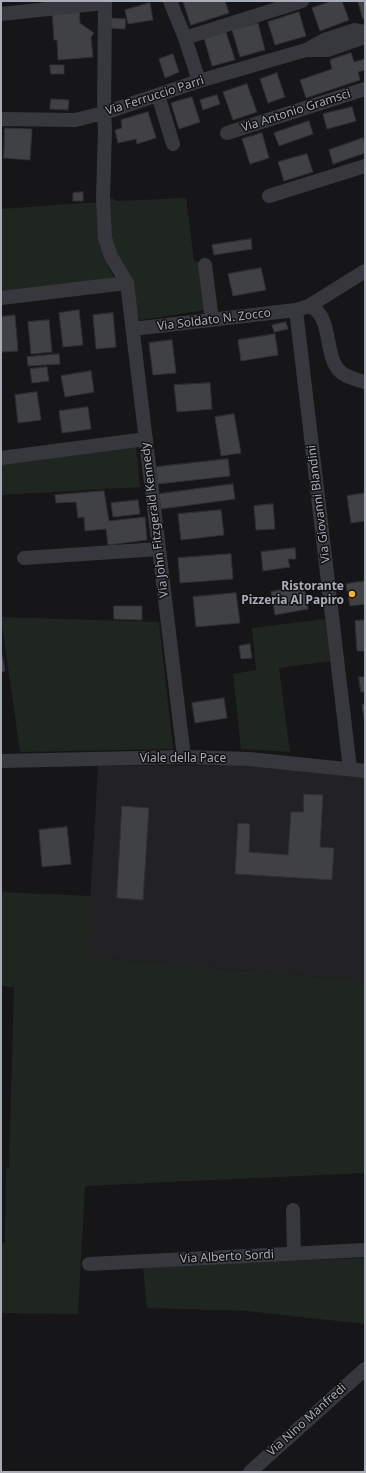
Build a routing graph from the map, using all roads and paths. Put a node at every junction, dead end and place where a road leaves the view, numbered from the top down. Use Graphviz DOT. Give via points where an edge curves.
graph roads {
  1 [pos="170,1"];
  2 [pos="302,1"];
  3 [pos="1,14"];
  4 [pos="365,32"];
  5 [pos="365,37"];
  6 [pos="185,38"];
  7 [pos="306,50"];
  8 [pos="199,81"];
  9 [pos="365,89"];
  10 [pos="158,95"];
  11 [pos="104,113"];
  12 [pos="1,119"];
  13 [pos="227,133"];
  14 [pos="173,144"];
  15 [pos="365,166"];
  16 [pos="269,196"];
  17 [pos="205,265"];
  18 [pos="365,271"];
  19 [pos="127,283"];
  20 [pos="1,298"];
  21 [pos="303,308"];
  22 [pos="212,320"];
  23 [pos="133,329"];
  24 [pos="365,382"];
  25 [pos="146,439"];
  26 [pos="1,458"];
  27 [pos="159,549"];
  28 [pos="24,558"];
  29 [pos="184,757"];
  30 [pos="1,762"];
  31 [pos="350,769"];
  32 [pos="365,771"];
  33 [pos="293,1210"];
  34 [pos="365,1250"];
  35 [pos="294,1254"];
  36 [pos="89,1264"];
  37 [pos="365,1369"];
  38 [pos="250,1472"];
  1 -- 6 [label="street"];
  2 -- 6 [label="street"];
  3 -- 11 [label="street" via="105,3"];
  4 -- 7 [label="street" via="355,30 324,40"];
  5 -- 7 [label="street" via="328,50"];
  6 -- 8 [label="street"];
  7 -- 8 [label="street, Via Ferruccio Parri"];
  8 -- 10 [label="street, Via Ferruccio Parri"];
  9 -- 13 [label="street, Via Antonio Gramsci"];
  10 -- 11 [label="street, Via Ferruccio Parri"];
  10 -- 14 [label="street"];
  11 -- 12 [label="street, Via Ferruccio Parri" via="75,120"];
  11 -- 19 [label="street" via="105,238 111,256"];
  15 -- 16 [label="street"];
  17 -- 22 [label="street"];
  18 -- 21 [label="street"];
  19 -- 20 [label="street"];
  19 -- 23 [label="street, Via John Fitzgerald Kennedy"];
  21 -- 22 [label="street, Via Soldato N. Zocco"];
  21 -- 24 [label="street" via="318,312 335,365 341,373"];
  21 -- 31 [label="street, Via Giovanni Blandini"];
  22 -- 23 [label="street, Via Soldato N. Zocco"];
  23 -- 25 [label="street, Via John Fitzgerald Kennedy"];
  25 -- 26 [label="street"];
  25 -- 27 [label="street, Via John Fitzgerald Kennedy"];
  27 -- 28 [label="street"];
  27 -- 29 [label="street, Via John Fitzgerald Kennedy"];
  29 -- 30 [label="street, Viale della Pace"];
  29 -- 31 [label="street, Viale della Pace"];
  31 -- 32 [label="street, Viale della Pace"];
  33 -- 35 [label="street"];
  34 -- 35 [label="street, Via Alberto Sordi"];
  35 -- 36 [label="street, Via Alberto Sordi"];
  37 -- 38 [label="street, Via Nino Manfredi"];
}
